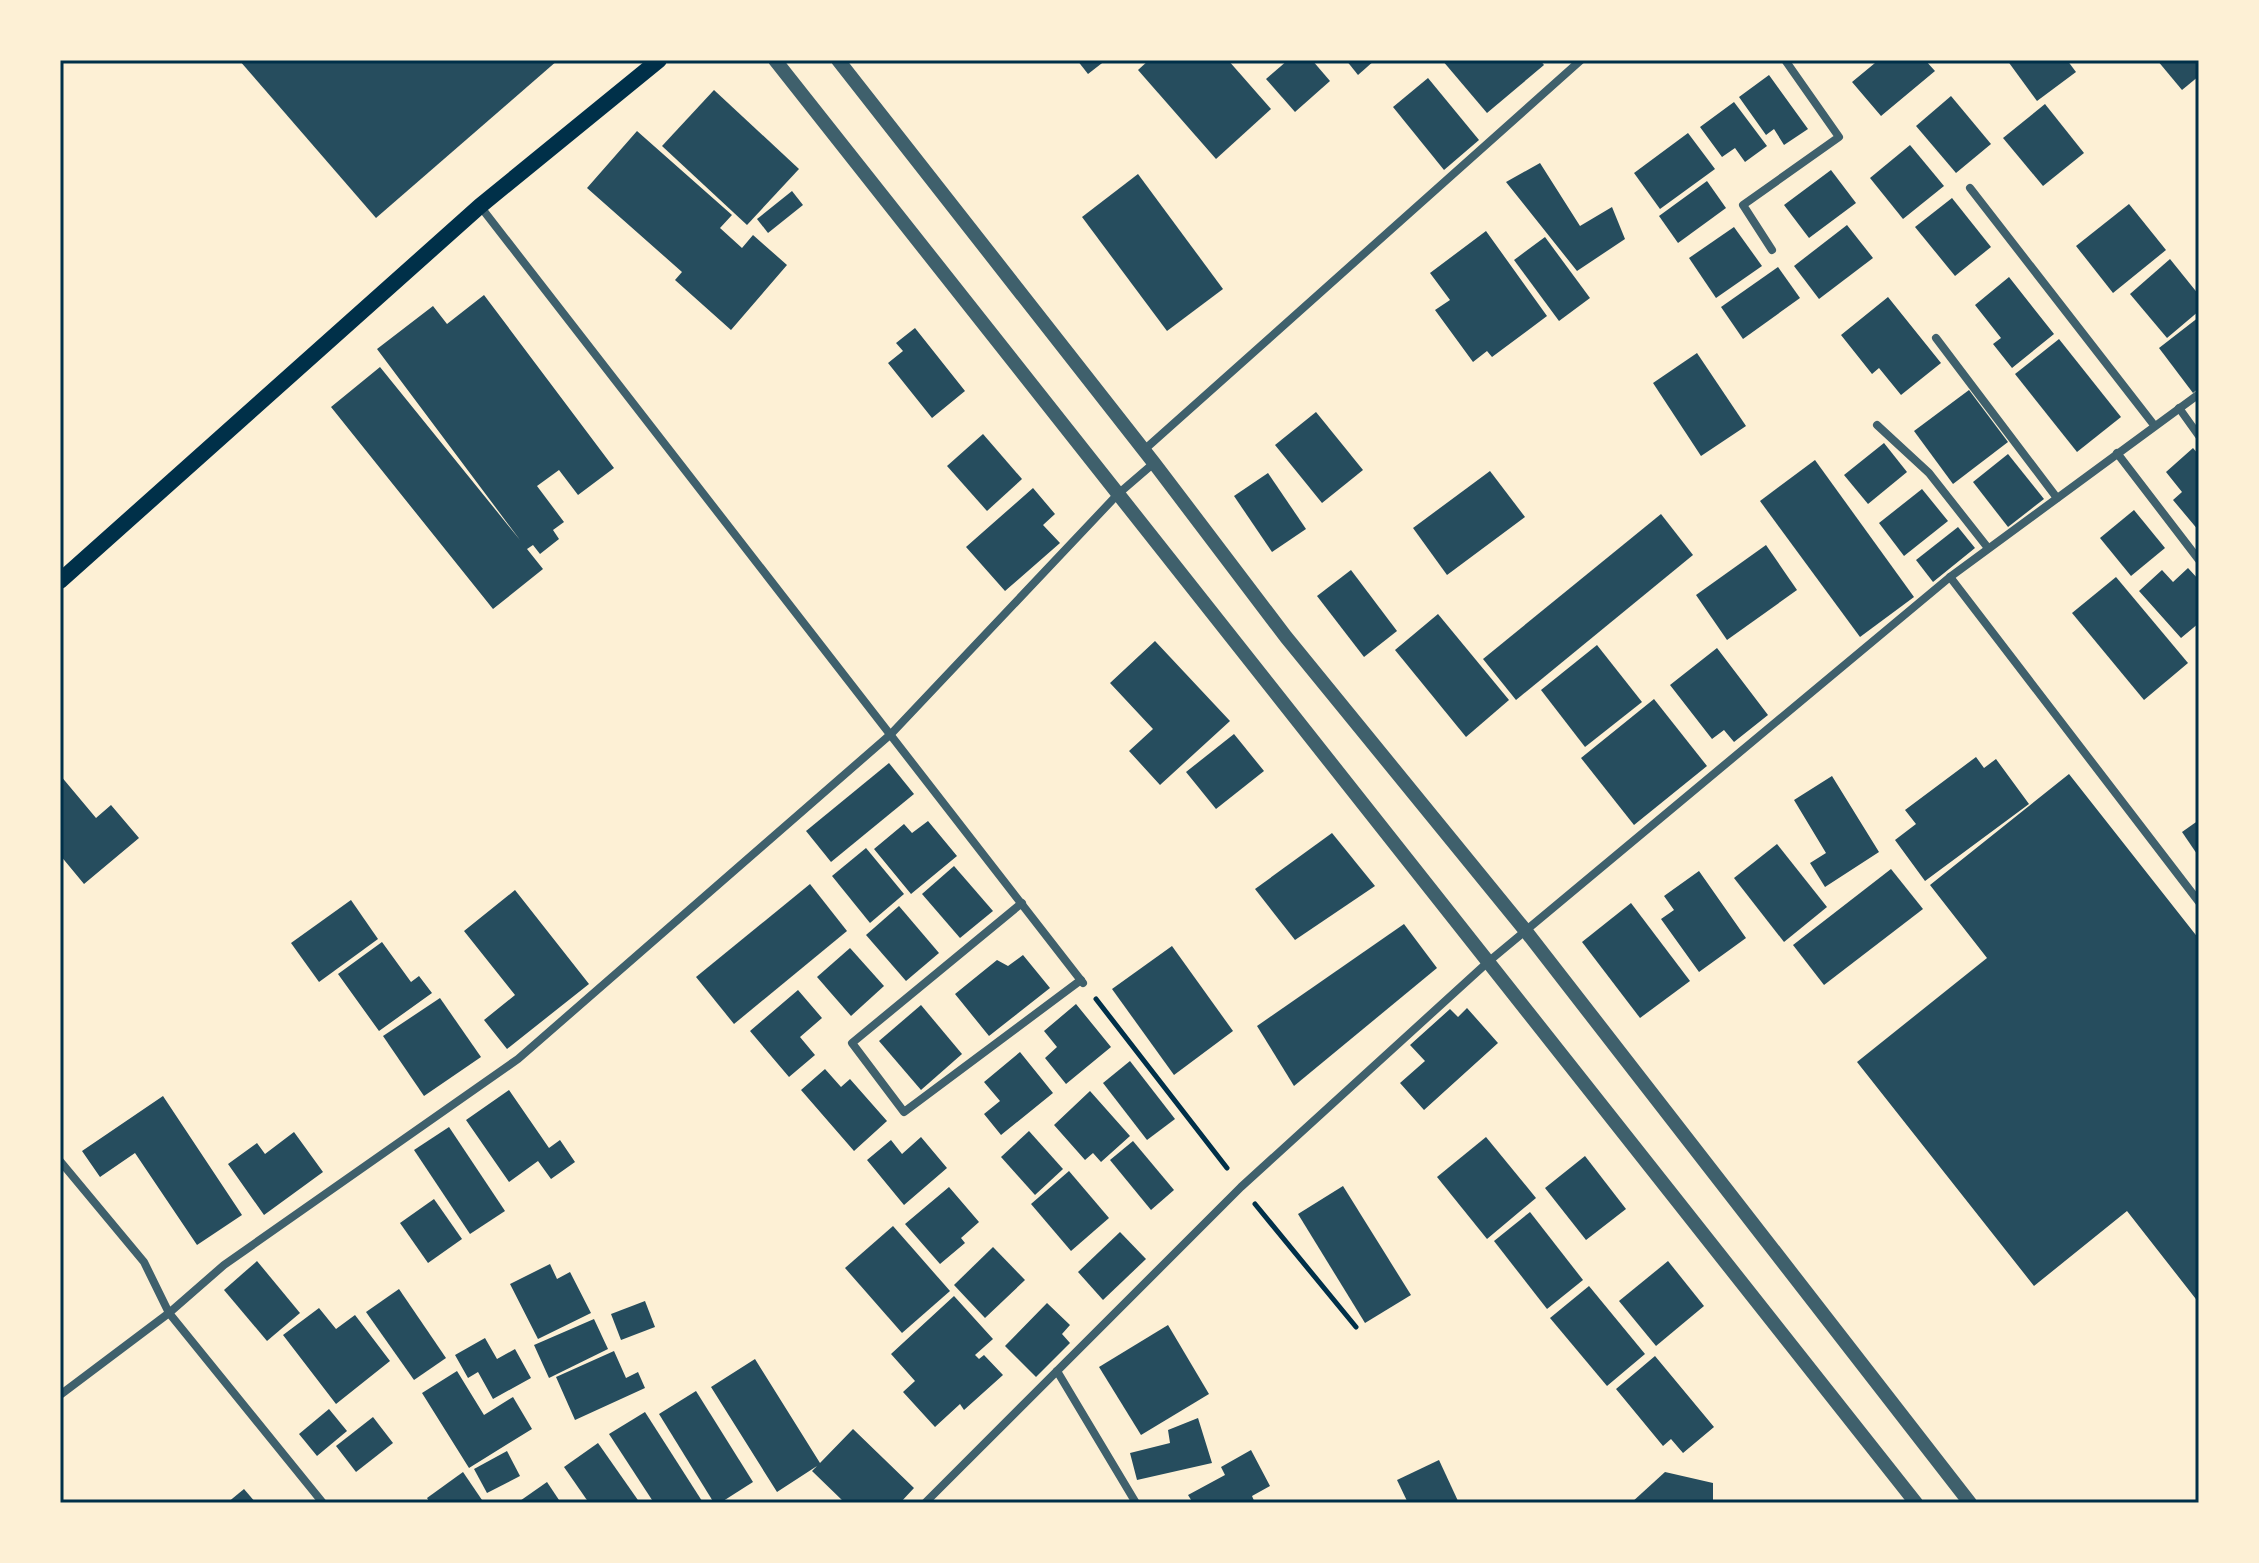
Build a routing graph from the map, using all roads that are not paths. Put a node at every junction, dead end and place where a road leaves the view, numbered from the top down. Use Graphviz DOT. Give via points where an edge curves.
graph roads {
  1 [pos="659,60"];
  2 [pos="775,60"];
  3 [pos="838,60"];
  4 [pos="1581,60"];
  5 [pos="1785,60"];
  6 [pos="1970,188"];
  7 [pos="480,206"];
  8 [pos="1772,250"];
  9 [pos="1936,338"];
  10 [pos="2199,394"];
  11 [pos="2179,408"];
  12 [pos="1877,425"];
  13 [pos="2154,425"];
  14 [pos="2199,436"];
  15 [pos="1144,450"];
  16 [pos="2117,453"];
  17 [pos="1154,463"];
  18 [pos="1118,494"];
  19 [pos="2057,498"];
  20 [pos="1988,548"];
  21 [pos="2199,560"];
  22 [pos="1950,577"];
  23 [pos="60,581"];
  24 [pos="891,734"];
  25 [pos="2199,902"];
  26 [pos="1022,903"];
  27 [pos="1525,930"];
  28 [pos="1488,962"];
  29 [pos="60,1161"];
  30 [pos="169,1313"];
  31 [pos="1057,1371"];
  32 [pos="60,1395"];
  33 [pos="323,1503"];
  34 [pos="925,1503"];
  35 [pos="1136,1503"];
  36 [pos="1916,1503"];
  37 [pos="1970,1503"];
  1 -- 7 [label="main road"];
  2 -- 18 [label="street"];
  3 -- 15 [label="street"];
  4 -- 15 [label="street"];
  5 -- 8 [label="street" via="1839,137 1743,205"];
  6 -- 13 [label="street"];
  7 -- 23 [label="main road"];
  7 -- 24 [label="street"];
  9 -- 19 [label="street"];
  10 -- 11 [label="street"];
  11 -- 13 [label="street"];
  11 -- 14 [label="street"];
  12 -- 20 [label="street" via="1929,473"];
  13 -- 16 [label="street"];
  15 -- 17 [label="street"];
  16 -- 19 [label="street"];
  16 -- 21 [label="street"];
  17 -- 18 [label="street"];
  17 -- 27 [label="street" via="1286,637"];
  18 -- 24 [label="street"];
  18 -- 28 [label="street"];
  19 -- 20 [label="street"];
  20 -- 22 [label="street"];
  22 -- 25 [label="street"];
  22 -- 27 [label="street"];
  24 -- 26 [label="street"];
  24 -- 30 [label="street" via="518,1059 224,1265"];
  26 -- 26 [label="street" via="1082,982 904,1112 852,1043"];
  27 -- 28 [label="street"];
  27 -- 37 [label="street"];
  28 -- 31 [label="street" via="1241,1187"];
  28 -- 36 [label="street"];
  29 -- 30 [label="street" via="144,1262"];
  30 -- 32 [label="street"];
  30 -- 33 [label="street"];
  31 -- 34 [label="street"];
  31 -- 35 [label="street"];
}
